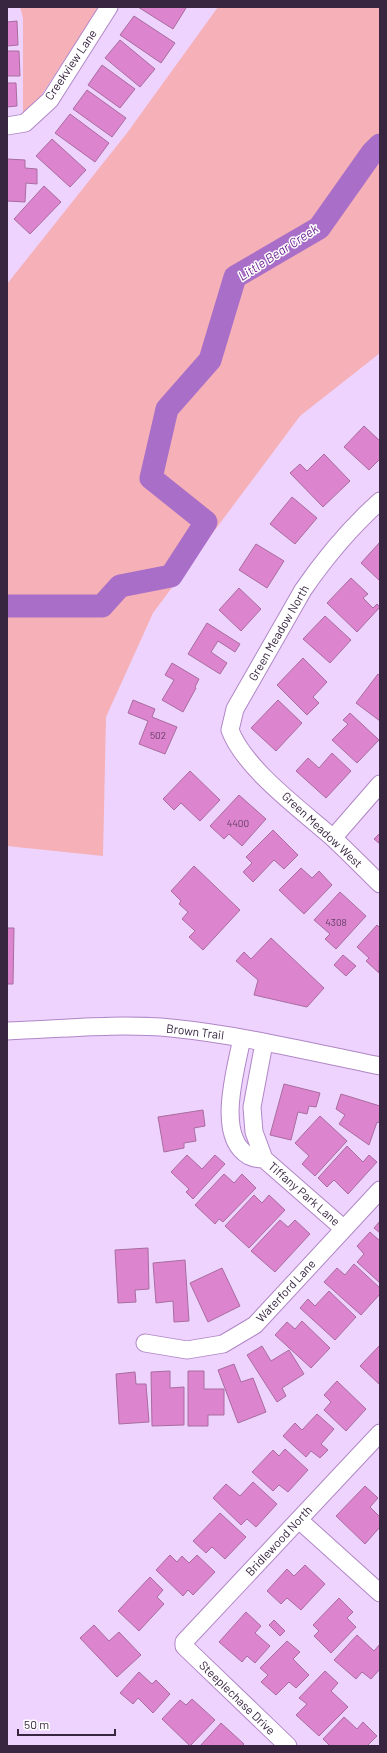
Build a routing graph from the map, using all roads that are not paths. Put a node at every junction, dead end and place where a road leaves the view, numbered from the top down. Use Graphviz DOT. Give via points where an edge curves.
graph roads {
  1 [pos="109,7"];
  2 [pos="7,126"];
  3 [pos="380,501"];
  4 [pos="263,777"];
  5 [pos="380,784"];
  6 [pos="333,838"];
  7 [pos="380,884"];
  8 [pos="7,1031"];
  9 [pos="242,1038"];
  10 [pos="264,1043"];
  11 [pos="380,1066"];
  12 [pos="264,1160"];
  13 [pos="380,1190"];
  14 [pos="344,1228"];
  15 [pos="145,1343"];
  16 [pos="380,1433"];
  17 [pos="299,1520"];
  18 [pos="380,1593"];
  19 [pos="187,1649"];
  20 [pos="288,1746"];
  1 -- 2 [label="street, Creekview Lane" via="50,100 25,123"];
  3 -- 4 [label="street, Green Meadow North" via="316,571 235,709 230,730 233,738"];
  4 -- 6 [label="street, Green Meadow West"];
  5 -- 6 [label="street"];
  6 -- 7 [label="street, Green Meadow West"];
  8 -- 9 [label="street, Brown Trail" via="127,1026 170,1028"];
  9 -- 10 [label="street, Brown Trail"];
  9 -- 12 [label="street, Tiffany Park Lane" via="230,1103 231,1132 239,1147 250,1156"];
  10 -- 11 [label="street, Brown Trail"];
  10 -- 12 [label="street, Tiffany Park Lane" via="252,1107 254,1132"];
  12 -- 14 [label="street, Tiffany Park Lane"];
  13 -- 14 [label="street, Waterford Lane"];
  14 -- 15 [label="street, Waterford Lane" via="255,1324 223,1344 186,1350"];
  16 -- 17 [label="street, Bridlewood North"];
  17 -- 18 [label="street"];
  17 -- 19 [label="street, Bridlewood North" via="184,1642"];
  19 -- 20 [label="street, Steeplechase Drive"];
}
